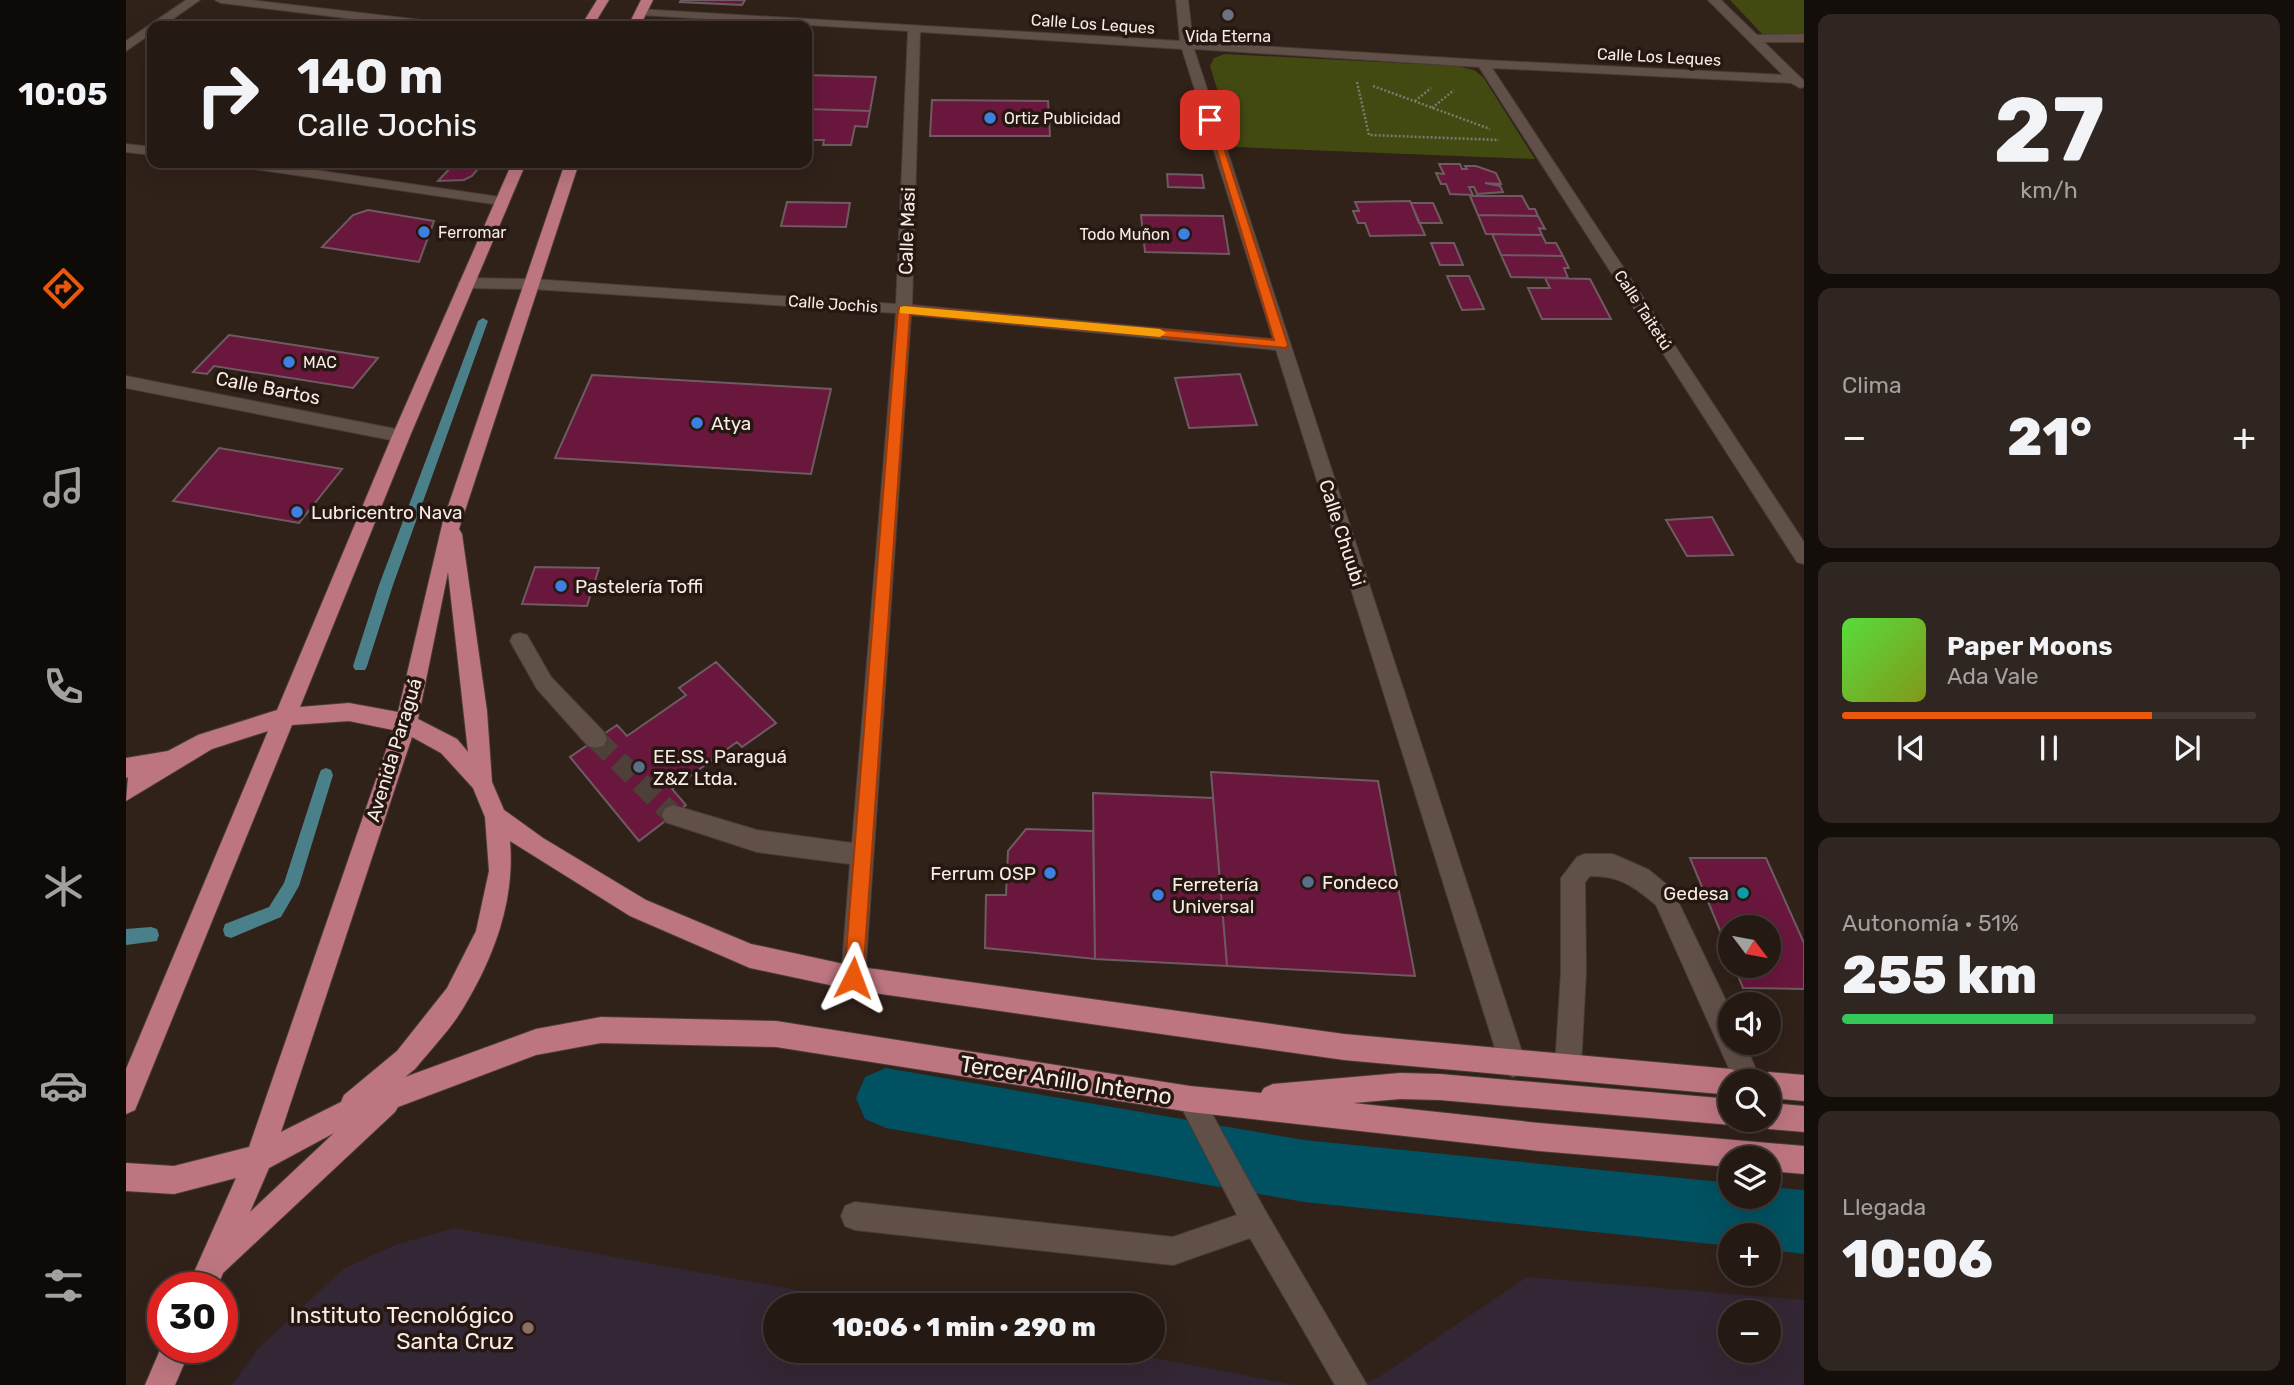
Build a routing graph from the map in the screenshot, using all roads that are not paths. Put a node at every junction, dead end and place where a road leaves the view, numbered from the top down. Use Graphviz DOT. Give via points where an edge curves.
graph roads {
  1 [pos="194,0"];
  2 [pos="220,0"];
  3 [pos="603,0"];
  4 [pos="1182,0"];
  5 [pos="1714,0"];
  6 [pos="644,6"];
  7 [pos="163,21"];
  8 [pos="397,21"];
  9 [pos="590,21"];
  10 [pos="914,29"];
  11 [pos="147,32"];
  12 [pos="1804,38"];
  13 [pos="1754,39"];
  14 [pos="1186,46"];
  15 [pos="126,47"];
  16 [pos="1483,64"];
  17 [pos="1800,84"];
  18 [pos="126,148"];
  19 [pos="147,150"];
  20 [pos="274,168"];
  21 [pos="516,168"];
  22 [pos="570,168"];
  23 [pos="500,201"];
  24 [pos="466,283"];
  25 [pos="532,284"];
  26 [pos="904,309"];
  27 [pos="1282,345"];
  28 [pos="126,382"];
  29 [pos="401,436"];
  30 [pos="452,521"];
  31 [pos="1804,557"];
  32 [pos="520,641"];
  33 [pos="284,717"];
  34 [pos="406,723"];
  35 [pos="596,739"];
  36 [pos="175,758"];
  37 [pos="126,768"];
  38 [pos="481,782"];
  39 [pos="126,791"];
  40 [pos="673,815"];
  41 [pos="496,817"];
  42 [pos="862,855"];
  43 [pos="853,978"];
  44 [pos="1718,1013"];
  45 [pos="1513,1064"];
  46 [pos="1568,1067"];
  47 [pos="1718,1081"];
  48 [pos="1781,1086"];
  49 [pos="1804,1088"];
  50 [pos="395,1094"];
  51 [pos="1190,1099"];
  52 [pos="126,1101"];
  53 [pos="1225,1101"];
  54 [pos="1718,1111"];
  55 [pos="341,1115"];
  56 [pos="1781,1117"];
  57 [pos="1804,1119"];
  58 [pos="258,1158"];
  59 [pos="1804,1160"];
  60 [pos="126,1177"];
  61 [pos="855,1216"];
  62 [pos="1256,1222"];
  63 [pos="209,1272"];
  64 [pos="212,1272"];
  65 [pos="170,1363"];
  66 [pos="160,1385"];
  67 [pos="1352,1385"];
  1 -- 7 [label="street"];
  2 -- 8 [label="street"];
  3 -- 9 [label="main road"];
  4 -- 14 [label="street, Calle Chuubi"];
  5 -- 13 [label="street"];
  6 -- 10 [label="street, Calle Los Leques"];
  10 -- 14 [label="street, Calle Los Leques"];
  10 -- 26 [label="street, Calle Masi"];
  11 -- 15 [label="street"];
  12 -- 13 [label="street"];
  13 -- 17 [label="street"];
  14 -- 16 [label="street, Calle Los Leques"];
  14 -- 27 [label="street, Calle Chuubi"];
  16 -- 17 [label="street, Calle Los Leques"];
  16 -- 31 [label="street, Calle Taitetú"];
  18 -- 19 [label="street"];
  20 -- 23 [label="street"];
  21 -- 23 [label="main road"];
  22 -- 25 [label="main road, Avenida Paraguá"];
  23 -- 24 [label="main road"];
  24 -- 25 [label="street, Calle Jochis"];
  24 -- 29 [label="main road"];
  25 -- 26 [label="street, Calle Jochis"];
  25 -- 30 [label="main road, Avenida Paraguá"];
  26 -- 27 [label="street, Calle Jochis"];
  26 -- 42 [label="street, Calle Masi"];
  27 -- 45 [label="street, Calle Chuubi"];
  28 -- 29 [label="street, Calle Bartos"];
  29 -- 33 [label="main road"];
  30 -- 34 [label="main road, Avenida Paraguá"];
  30 -- 38 [label="main road"];
  32 -- 35 [label="street" via="544,682"];
  33 -- 34 [label="main road, Tercer Anillo Interno" via="349,712"];
  33 -- 36 [label="main road, Tercer Anillo Interno" via="206,742"];
  33 -- 52 [label="main road"];
  34 -- 38 [label="main road, Tercer Anillo Interno" via="449,746"];
  34 -- 58 [label="main road, Avenida Paraguá"];
  36 -- 37 [label="main road, Tercer Anillo Interno"];
  36 -- 39 [label="main road, Tercer Anillo Interno"];
  38 -- 41 [label="main road, Tercer Anillo Interno"];
  40 -- 42 [label="street" via="757,841"];
  41 -- 43 [label="main road" via="638,908 750,956"];
  41 -- 55 [label="main road, Tercer Anillo Interno" via="501,871 488,933 456,997 406,1060"];
  42 -- 43 [label="street, Calle Masi"];
  43 -- 45 [label="main road" via="1330,1045"];
  44 -- 46 [label="street" via="1664,897 1641,878 1612,865 1585,865 1573,878 1574,990"];
  45 -- 46 [label="main road"];
  46 -- 47 [label="main road"];
  48 -- 49 [label="main road"];
  50 -- 51 [label="main road, Tercer Anillo Interno" via="536,1042 601,1030 776,1034"];
  50 -- 55 [label="main road, Tercer Anillo Interno"];
  50 -- 64 [label="main road"];
  51 -- 53 [label="main road, Tercer Anillo Interno"];
  51 -- 62 [label="street"];
  53 -- 54 [label="main road" via="1399,1086"];
  53 -- 59 [label="main road, Tercer Anillo Interno" via="1539,1137"];
  55 -- 58 [label="main road, Tercer Anillo Interno"];
  56 -- 57 [label="main road"];
  58 -- 60 [label="main road, Tercer Anillo Interno" via="174,1180"];
  58 -- 63 [label="main road, Avenida Paraguá"];
  61 -- 62 [label="street" via="1172,1251"];
  62 -- 67 [label="street"];
  65 -- 66 [label="main road"];
}
